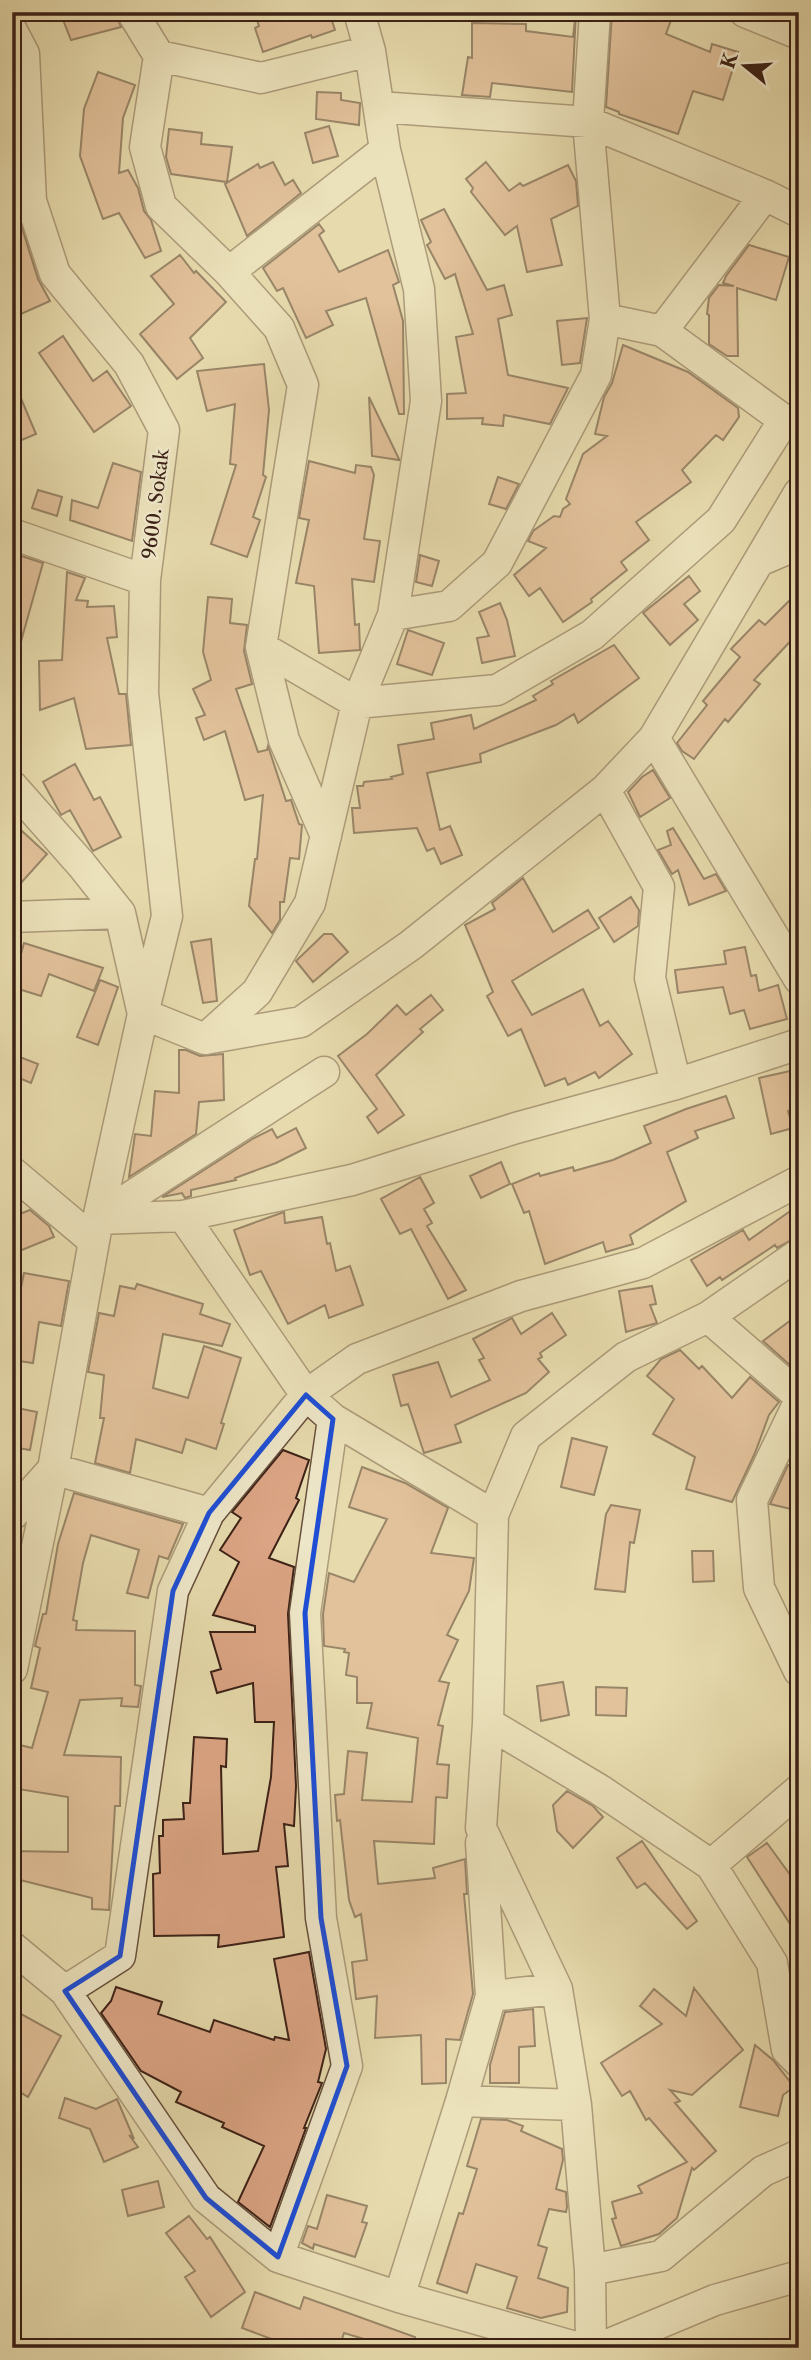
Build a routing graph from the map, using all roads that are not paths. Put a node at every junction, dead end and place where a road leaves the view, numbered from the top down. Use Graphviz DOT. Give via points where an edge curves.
graph roads {
  1 [pos="132,12"];
  2 [pos="359,12"];
  3 [pos="595,12"];
  4 [pos="746,12"];
  5 [pos="799,34"];
  6 [pos="16,50"];
  7 [pos="370,51"];
  8 [pos="159,56"];
  9 [pos="379,107"];
  10 [pos="588,122"];
  11 [pos="385,150"];
  12 [pos="765,195"];
  13 [pos="799,212"];
  14 [pos="229,272"];
  15 [pos="605,319"];
  16 [pos="663,331"];
  17 [pos="792,421"];
  18 [pos="799,494"];
  19 [pos="12,534"];
  20 [pos="799,544"];
  21 [pos="759,561"];
  22 [pos="145,580"];
  23 [pos="393,615"];
  24 [pos="261,647"];
  25 [pos="357,703"];
  26 [pos="654,738"];
  27 [pos="12,786"];
  28 [pos="605,790"];
  29 [pos="326,836"];
  30 [pos="120,913"];
  31 [pos="12,917"];
  32 [pos="799,979"];
  33 [pos="143,1014"];
  34 [pos="205,1039"];
  35 [pos="799,1044"];
  36 [pos="324,1072"];
  37 [pos="676,1084"];
  38 [pos="12,1172"];
  39 [pos="799,1181"];
  40 [pos="183,1216"];
  41 [pos="96,1230"];
  42 [pos="799,1254"];
  43 [pos="708,1317"];
  44 [pos="306,1395"];
  45 [pos="799,1396"];
  46 [pos="799,1402"];
  47 [pos="333,1419"];
  48 [pos="53,1469"];
  49 [pos="209,1513"];
  50 [pos="12,1515"];
  51 [pos="493,1515"];
  52 [pos="12,1669"];
  53 [pos="799,1671"];
  54 [pos="488,1723"];
  55 [pos="799,1790"];
  56 [pos="481,1828"];
  57 [pos="711,1865"];
  58 [pos="12,1947"];
  59 [pos="556,1989"];
  60 [pos="65,1991"];
  61 [pos="491,1996"];
  62 [pos="799,2062"];
  63 [pos="461,2101"];
  64 [pos="576,2105"];
  65 [pos="799,2155"];
  66 [pos="278,2257"];
  67 [pos="590,2270"];
  68 [pos="799,2276"];
  69 [pos="399,2297"];
  70 [pos="579,2348"];
  71 [pos="591,2348"];
  72 [pos="600,2348"];
  1 -- 8 [label="street"];
  2 -- 7 [label="street"];
  3 -- 10 [label="street"];
  4 -- 5 [label="street"];
  6 -- 22 [label="street, 9600. Sokak" via="31,201 55,274 129,364 164,430"];
  7 -- 8 [label="street" via="261,78"];
  7 -- 9 [label="street"];
  8 -- 14 [label="street" via="145,147 161,206"];
  9 -- 10 [label="street"];
  9 -- 11 [label="street"];
  10 -- 12 [label="street"];
  10 -- 15 [label="street"];
  11 -- 14 [label="street"];
  11 -- 23 [label="street" via="419,289 426,401"];
  12 -- 13 [label="street"];
  12 -- 16 [label="street"];
  14 -- 24 [label="street" via="279,328 303,385"];
  15 -- 16 [label="street"];
  15 -- 23 [label="street" via="596,375 496,563 449,606"];
  16 -- 17 [label="street"];
  17 -- 25 [label="street" via="721,520 592,635 497,690"];
  18 -- 21 [label="street"];
  19 -- 22 [label="street"];
  20 -- 21 [label="street"];
  21 -- 26 [label="street"];
  22 -- 33 [label="street, 9600. Sokak" via="143,693 167,916"];
  23 -- 25 [label="street"];
  24 -- 25 [label="street"];
  24 -- 29 [label="street" via="284,740"];
  25 -- 29 [label="street"];
  26 -- 28 [label="street"];
  26 -- 32 [label="street"];
  27 -- 30 [label="street"];
  28 -- 34 [label="street" via="411,945 301,1022"];
  28 -- 37 [label="street" via="659,887 650,978"];
  29 -- 34 [label="street" via="310,903 257,992"];
  30 -- 31 [label="street"];
  30 -- 33 [label="street"];
  33 -- 34 [label="street"];
  33 -- 41 [label="street, 9600. Sokak"];
  35 -- 37 [label="street"];
  36 -- 41 [label="street"];
  37 -- 40 [label="street" via="352,1180"];
  38 -- 41 [label="street"];
  39 -- 44 [label="street" via="643,1263 521,1296 357,1359"];
  40 -- 41 [label="street"];
  40 -- 44 [label="street"];
  41 -- 48 [label="street, 9600. Sokak"];
  42 -- 43 [label="street"];
  43 -- 45 [label="street"];
  43 -- 51 [label="street" via="626,1357 526,1436"];
  44 -- 47 [label="street"];
  44 -- 49 [label="street"];
  46 -- 53 [label="street" via="751,1500 759,1588"];
  47 -- 51 [label="street"];
  47 -- 66 [label="street" via="305,1613 321,1918 347,2066"];
  48 -- 49 [label="street"];
  48 -- 50 [label="street"];
  48 -- 52 [label="street, 9600. Sokak"];
  49 -- 60 [label="street" via="173,1591 120,1956"];
  51 -- 54 [label="street"];
  54 -- 56 [label="street"];
  54 -- 57 [label="street" via="600,1790"];
  55 -- 57 [label="street"];
  56 -- 59 [label="street"];
  56 -- 61 [label="street"];
  57 -- 62 [label="street" via="772,1963 787,2049"];
  58 -- 60 [label="street"];
  59 -- 61 [label="street"];
  59 -- 64 [label="street"];
  60 -- 66 [label="street" via="206,2198"];
  61 -- 63 [label="street"];
  63 -- 64 [label="street"];
  63 -- 69 [label="street"];
  64 -- 67 [label="street"];
  65 -- 67 [label="street" via="764,2171 661,2256"];
  66 -- 69 [label="street"];
  67 -- 71 [label="street"];
  68 -- 72 [label="street" via="715,2300"];
  69 -- 70 [label="street"];
}
